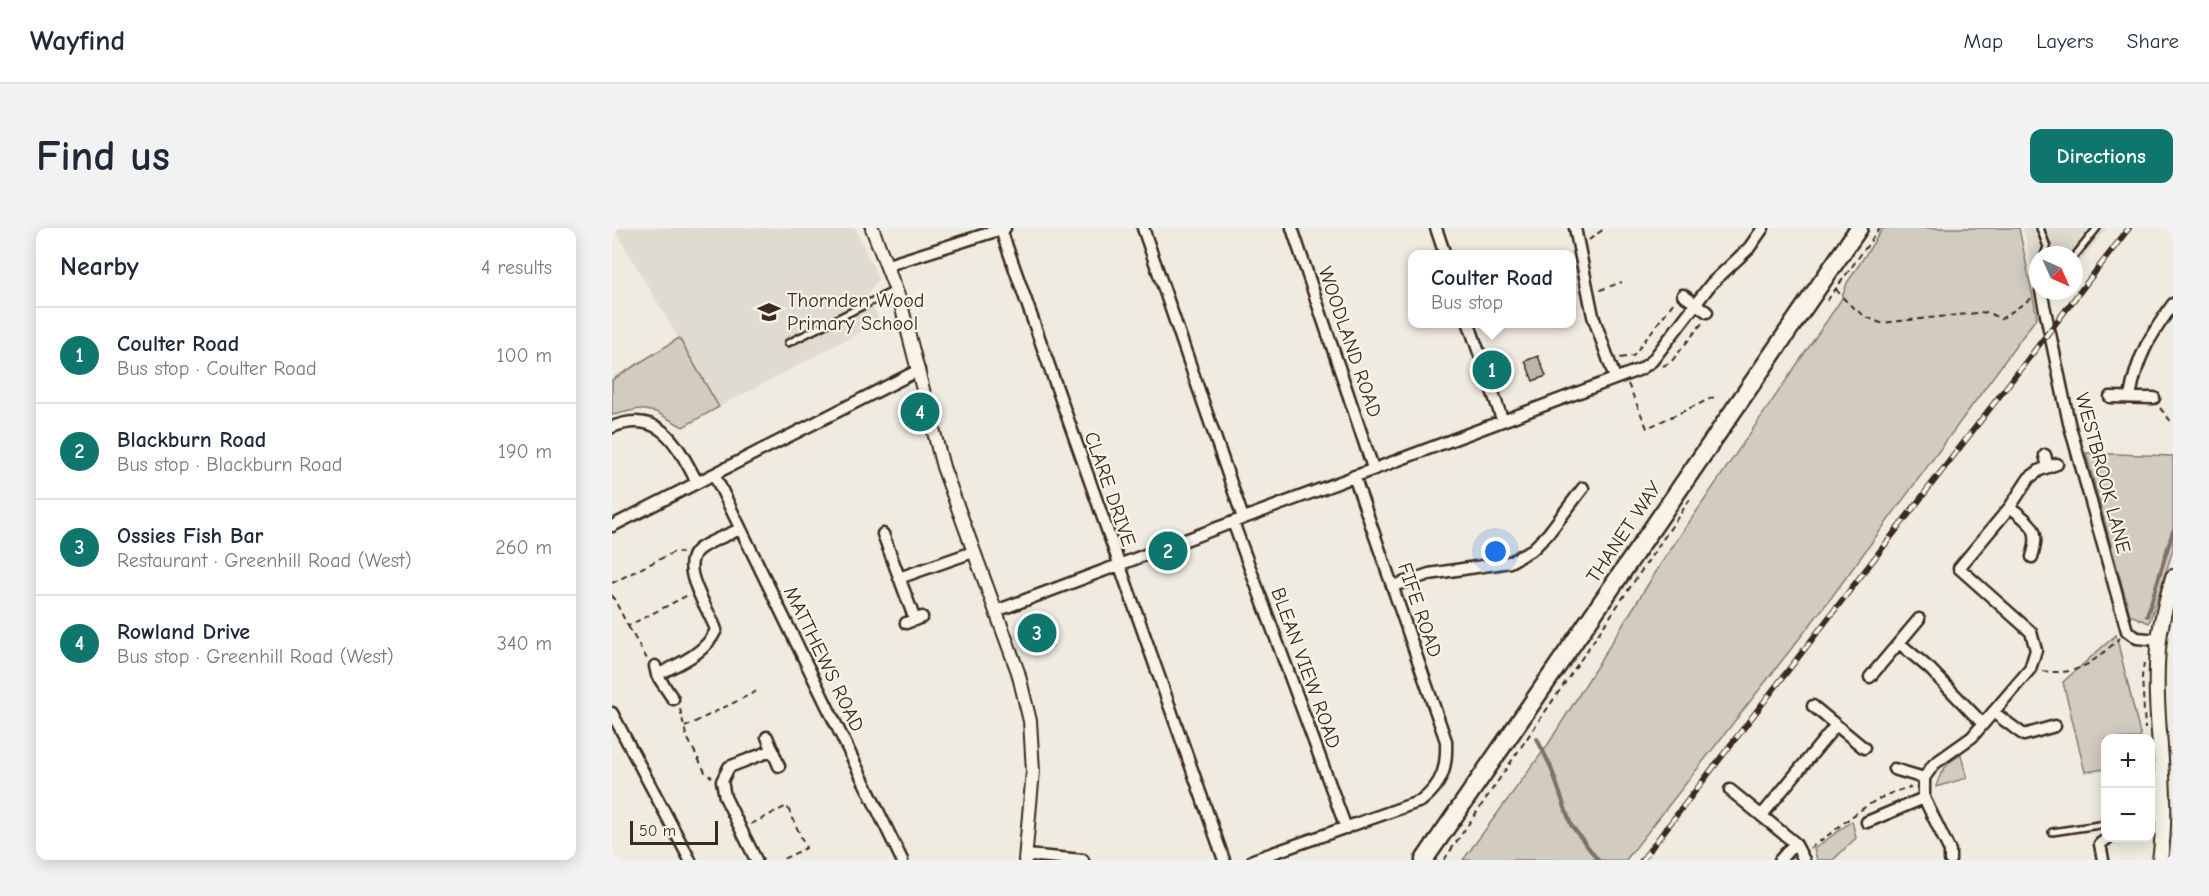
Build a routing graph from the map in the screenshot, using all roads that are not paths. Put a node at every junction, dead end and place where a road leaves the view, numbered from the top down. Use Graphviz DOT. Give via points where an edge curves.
graph roads {
  1 [pos="872,228"];
  2 [pos="1143,228"];
  3 [pos="1292,228"];
  4 [pos="1436,228"];
  5 [pos="1575,228"];
  6 [pos="1859,228"];
  7 [pos="2040,228"];
  8 [pos="2097,228"];
  9 [pos="1003,229"];
  10 [pos="1761,229"];
  11 [pos="2047,246"];
  12 [pos="2083,246"];
  13 [pos="1443,250"];
  14 [pos="888,266"];
  15 [pos="896,289"];
  16 [pos="1681,295"];
  17 [pos="2044,300"];
  18 [pos="1695,304"];
  19 [pos="2173,304"];
  20 [pos="1707,312"];
  21 [pos="1470,328"];
  22 [pos="788,343"];
  23 [pos="919,370"];
  24 [pos="1620,377"];
  25 [pos="2110,397"];
  26 [pos="2130,397"];
  27 [pos="2154,398"];
  28 [pos="1502,419"];
  29 [pos="612,427"];
  30 [pos="2044,456"];
  31 [pos="1373,468"];
  32 [pos="714,474"];
  33 [pos="1354,476"];
  34 [pos="697,482"];
  35 [pos="1583,488"];
  36 [pos="2010,507"];
  37 [pos="1238,520"];
  38 [pos="612,526"];
  39 [pos="740,529"];
  40 [pos="882,534"];
  41 [pos="973,552"];
  42 [pos="2032,556"];
  43 [pos="1118,565"];
  44 [pos="2173,577"];
  45 [pos="899,578"];
  46 [pos="1393,586"];
  47 [pos="996,611"];
  48 [pos="1919,619"];
  49 [pos="914,620"];
  50 [pos="2159,640"];
  51 [pos="1899,643"];
  52 [pos="1870,677"];
  53 [pos="673,699"];
  54 [pos="1813,706"];
  55 [pos="1993,712"];
  56 [pos="612,713"];
  57 [pos="1982,723"];
  58 [pos="1836,725"];
  59 [pos="2055,726"];
  60 [pos="767,737"];
  61 [pos="1864,748"];
  62 [pos="773,750"];
  63 [pos="779,766"];
  64 [pos="1894,769"];
  65 [pos="1924,778"];
  66 [pos="1730,789"];
  67 [pos="1923,798"];
  68 [pos="2165,814"];
  69 [pos="1762,815"];
  70 [pos="2155,815"];
  71 [pos="1867,822"];
  72 [pos="2101,825"];
  73 [pos="1346,828"];
  74 [pos="2052,832"];
  75 [pos="2102,842"];
  76 [pos="1795,843"];
  77 [pos="1025,857"];
  78 [pos="690,860"];
  79 [pos="756,860"];
  80 [pos="902,860"];
  81 [pos="1083,860"];
  82 [pos="1224,860"];
  83 [pos="1253,860"];
  84 [pos="1424,860"];
  85 [pos="1780,860"];
  86 [pos="1804,860"];
  87 [pos="1950,860"];
  88 [pos="2103,860"];
  89 [pos="2160,860"];
  1 -- 14 [label="street"];
  2 -- 37 [label="street, BLEAN VIEW ROAD"];
  3 -- 31 [label="street, WOODLAND ROAD"];
  4 -- 13 [label="street"];
  5 -- 24 [label="street" via="1588,293"];
  6 -- 84 [label="main road, THANET WAY"];
  7 -- 11 [label="lane"];
  8 -- 12 [label="lane"];
  9 -- 14 [label="street"];
  9 -- 43 [label="street, CLARE DRIVE"];
  10 -- 18 [label="street" via="1749,248"];
  14 -- 15 [label="street"];
  15 -- 22 [label="lane"];
  15 -- 23 [label="street"];
  16 -- 18 [label="street"];
  17 -- 50 [label="street, WESTBROOK LANE" via="2069,423 2127,631 2137,638"];
  18 -- 20 [label="street"];
  18 -- 24 [label="street" via="1653,361"];
  19 -- 26 [label="street" via="2143,347"];
  21 -- 28 [label="street"];
  23 -- 32 [label="street"];
  23 -- 41 [label="street" via="943,467"];
  24 -- 28 [label="street"];
  25 -- 26 [label="street"];
  26 -- 27 [label="street"];
  28 -- 31 [label="street"];
  29 -- 34 [label="street" via="628,421 660,428 674,441"];
  30 -- 36 [label="street" via="2053,466 2029,478"];
  31 -- 33 [label="street"];
  32 -- 34 [label="street"];
  32 -- 39 [label="street, MATTHEWS ROAD"];
  33 -- 37 [label="street"];
  33 -- 46 [label="street, FIFE ROAD"];
  34 -- 38 [label="street"];
  35 -- 46 [label="street" via="1571,493 1548,534 1533,549 1510,562 1428,574"];
  36 -- 42 [label="street" via="2033,526 2037,538"];
  36 -- 55 [label="street" via="1959,568 2031,632 2036,650 2030,669"];
  37 -- 43 [label="street"];
  37 -- 73 [label="street, BLEAN VIEW ROAD"];
  39 -- 53 [label="street" via="699,548 694,556 691,575 716,630 701,651 656,670"];
  39 -- 80 [label="street, MATTHEWS ROAD"];
  40 -- 45 [label="street"];
  41 -- 45 [label="street"];
  41 -- 47 [label="street"];
  43 -- 47 [label="street"];
  43 -- 82 [label="street, CLARE DRIVE"];
  44 -- 50 [label="main road"];
  45 -- 49 [label="street"];
  46 -- 73 [label="street, FIFE ROAD" via="1446,741 1444,776 1421,801"];
  47 -- 77 [label="street" via="1018,672 1030,721 1033,771"];
  48 -- 51 [label="street"];
  50 -- 68 [label="main road"];
  51 -- 52 [label="street"];
  51 -- 57 [label="street"];
  54 -- 58 [label="street"];
  55 -- 57 [label="street"];
  55 -- 59 [label="street" via="2024,735"];
  56 -- 78 [label="street"];
  57 -- 65 [label="street" via="1972,737 1934,764"];
  58 -- 61 [label="street"];
  58 -- 69 [label="street"];
  60 -- 62 [label="street"];
  62 -- 63 [label="street"];
  62 -- 79 [label="street" via="729,767 722,781 725,797"];
  64 -- 65 [label="street"];
  65 -- 67 [label="street"];
  66 -- 69 [label="street"];
  67 -- 71 [label="street"];
  67 -- 87 [label="street" via="1950,851"];
  68 -- 70 [label="street"];
  68 -- 89 [label="main road"];
  69 -- 76 [label="street"];
  72 -- 74 [label="lane"];
  73 -- 83 [label="street"];
  75 -- 88 [label="street"];
  76 -- 85 [label="street"];
  76 -- 86 [label="street"];
  77 -- 81 [label="street"];
}
